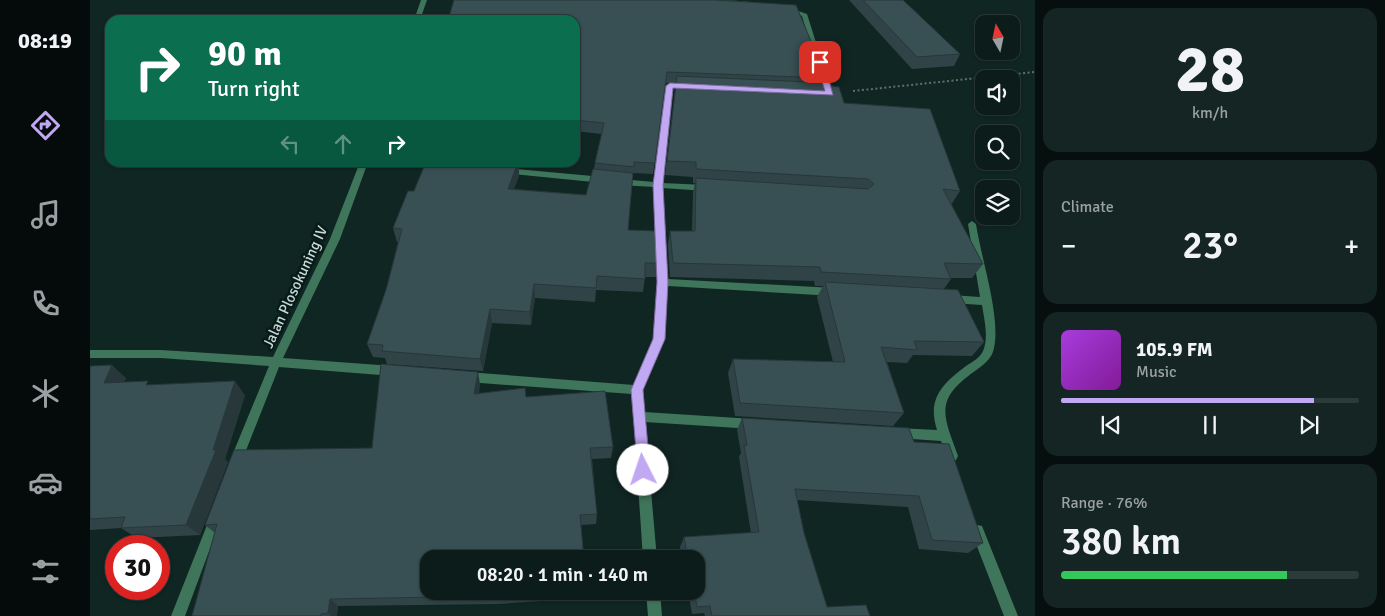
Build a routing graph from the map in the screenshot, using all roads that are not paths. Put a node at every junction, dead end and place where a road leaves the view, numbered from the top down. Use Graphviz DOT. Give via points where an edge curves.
graph roads {
  1 [pos="424,0"];
  2 [pos="693,0"];
  3 [pos="756,1"];
  4 [pos="418,15"];
  5 [pos="698,87"];
  6 [pos="821,93"];
  7 [pos="362,167"];
  8 [pos="497,170"];
  9 [pos="658,185"];
  10 [pos="715,189"];
  11 [pos="972,224"];
  12 [pos="663,282"];
  13 [pos="848,293"];
  14 [pos="936,298"];
  15 [pos="985,301"];
  16 [pos="90,354"];
  17 [pos="276,362"];
  18 [pos="403,372"];
  19 [pos="452,376"];
  20 [pos="637,390"];
  21 [pos="639,417"];
  22 [pos="767,425"];
  23 [pos="886,432"];
  24 [pos="945,436"];
  25 [pos="954,463"];
  26 [pos="231,473"];
  27 [pos="218,508"];
  28 [pos="973,518"];
  29 [pos="649,550"];
  30 [pos="654,600"];
  31 [pos="178,616"];
  32 [pos="655,616"];
  33 [pos="1011,616"];
  1 -- 4 [label="street"];
  2 -- 3 [label="street"];
  3 -- 6 [label="street" via="781,3 796,8 805,16 830,93"];
  5 -- 9 [label="street" via="670,86"];
  7 -- 17 [label="street, Jalan Plosokuning IV" via="335,239"];
  8 -- 9 [label="street"];
  9 -- 10 [label="street"];
  9 -- 12 [label="street"];
  11 -- 15 [label="street"];
  12 -- 13 [label="street"];
  12 -- 20 [label="street" via="659,339"];
  14 -- 15 [label="street"];
  15 -- 24 [label="street" via="990,329 989,349 980,362 950,384 940,399 938,418"];
  16 -- 17 [label="street, Jalan Plosokuning IV" via="161,354"];
  17 -- 18 [label="street"];
  17 -- 26 [label="street"];
  19 -- 20 [label="street"];
  20 -- 21 [label="street"];
  21 -- 22 [label="street"];
  21 -- 29 [label="street"];
  23 -- 24 [label="street"];
  24 -- 25 [label="street"];
  27 -- 31 [label="street"];
  28 -- 33 [label="street"];
  30 -- 32 [label="street"];
}
